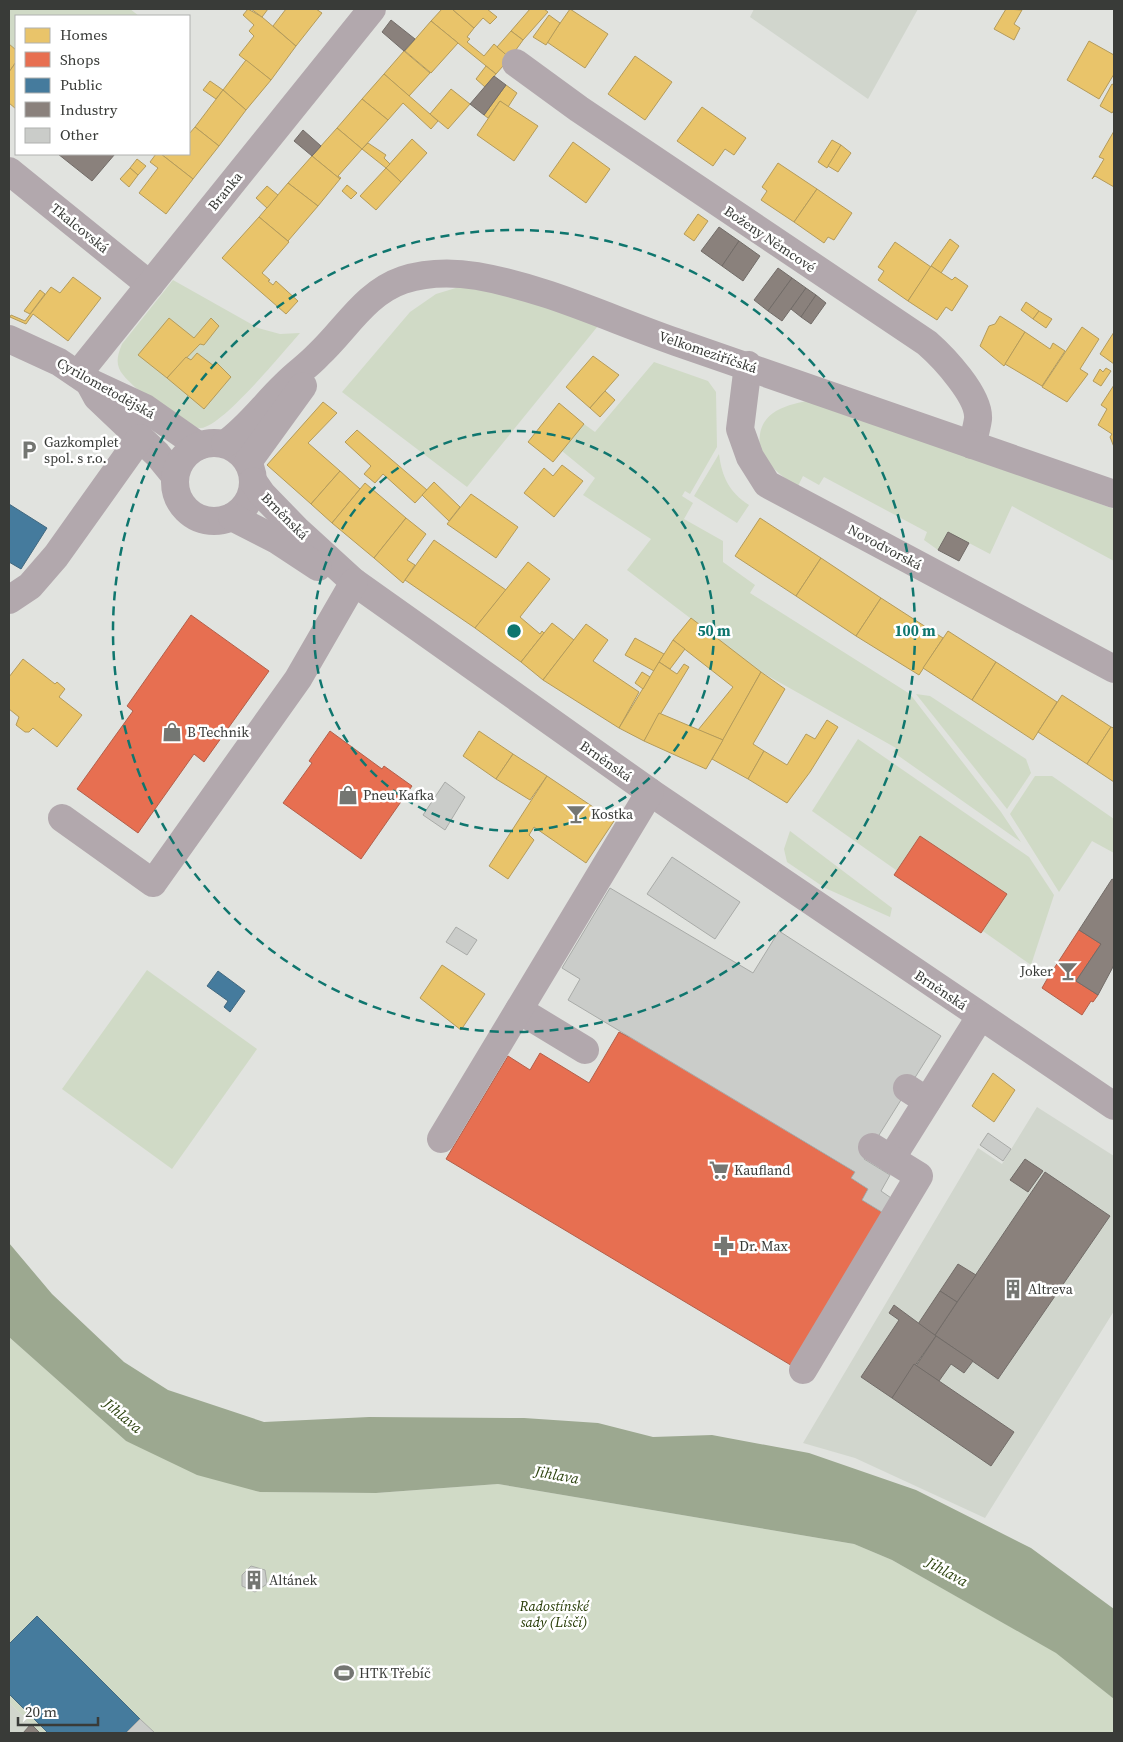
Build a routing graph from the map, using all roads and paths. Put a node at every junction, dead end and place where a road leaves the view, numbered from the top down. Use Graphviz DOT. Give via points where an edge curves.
graph roads {
  1 [pos="372,9"];
  2 [pos="516,63"];
  3 [pos="9,171"];
  4 [pos="150,285"];
  5 [pos="9,339"];
  6 [pos="320,354"];
  7 [pos="748,365"];
  8 [pos="82,377"];
  9 [pos="140,438"];
  10 [pos="212,445"];
  11 [pos="972,445"];
  12 [pos="251,472"];
  13 [pos="175,476"];
  14 [pos="1114,494"];
  15 [pos="232,517"];
  16 [pos="354,582"];
  17 [pos="9,600"];
  18 [pos="1114,669"];
  19 [pos="650,792"];
  20 [pos="62,818"];
  21 [pos="519,1010"];
  22 [pos="980,1017"];
  23 [pos="585,1050"];
  24 [pos="1114,1106"];
  25 [pos="441,1139"];
  26 [pos="803,1370"];
  1 -- 4 [label="street, Branka"];
  2 -- 11 [label="street, Boženy Němcové" via="587,115 927,343 952,366 969,393 978,416"];
  3 -- 4 [label="street, Tkalcovská"];
  4 -- 8 [label="street, Branka"];
  5 -- 8 [label="street, Cyrilometodějská" via="59,362"];
  6 -- 7 [label="street, Velkomeziříčská" via="358,309 376,295 401,281 445,272 529,288"];
  6 -- 10 [label="street" via="248,425"];
  6 -- 12 [label="street"];
  7 -- 11 [label="street, Velkomeziříčská"];
  7 -- 18 [label="street, Novodvorská" via="740,429 750,457 767,484"];
  8 -- 9 [label="street" via="97,397"];
  8 -- 10 [label="street, Cyrilometodějská"];
  9 -- 13 [label="street"];
  9 -- 17 [label="street" via="56,556 30,586"];
  10 -- 12 [label="street" via="239,452"];
  10 -- 13 [label="street" via="191,450 182,459"];
  11 -- 14 [label="street, Velkomeziříčská"];
  12 -- 15 [label="street" via="248,501"];
  12 -- 16 [label="street, Brněnská" via="262,494"];
  13 -- 15 [label="street" via="177,496 194,516 206,521"];
  15 -- 16 [label="street" via="277,540 336,578"];
  16 -- 19 [label="street, Brněnská"];
  16 -- 20 [label="street" via="298,679 153,883"];
  19 -- 21 [label="street"];
  19 -- 22 [label="street, Brněnská"];
  21 -- 23 [label="street"];
  21 -- 25 [label="street"];
  22 -- 24 [label="street, Brněnská"];
  22 -- 26 [label="street, Brněnská" via="917,1094 882,1153 919,1176"];
}
